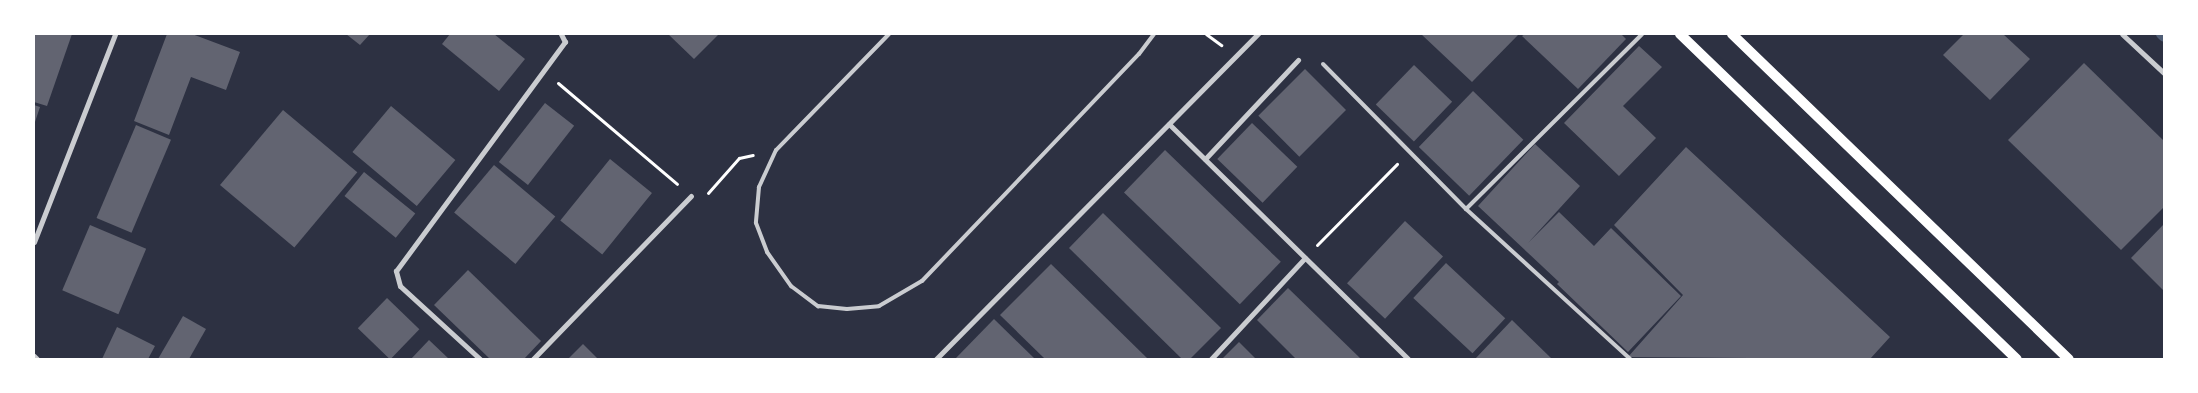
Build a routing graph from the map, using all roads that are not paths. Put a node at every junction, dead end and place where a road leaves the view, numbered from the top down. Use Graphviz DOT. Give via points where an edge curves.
graph roads {
  1 [pos="115,34"];
  2 [pos="561,34"];
  3 [pos="889,34"];
  4 [pos="1154,34"];
  5 [pos="1258,34"];
  6 [pos="1642,34"];
  7 [pos="1680,34"];
  8 [pos="1732,34"];
  9 [pos="2122,34"];
  10 [pos="1298,60"];
  11 [pos="1323,64"];
  12 [pos="2164,73"];
  13 [pos="1169,124"];
  14 [pos="1205,159"];
  15 [pos="691,196"];
  16 [pos="1466,209"];
  17 [pos="34,242"];
  18 [pos="1305,258"];
  19 [pos="34,356"];
  20 [pos="37,359"];
  21 [pos="480,359"];
  22 [pos="533,359"];
  23 [pos="936,359"];
  24 [pos="1211,359"];
  25 [pos="1408,359"];
  26 [pos="1630,359"];
  27 [pos="2017,359"];
  28 [pos="2069,359"];
  1 -- 17 [label="street"];
  2 -- 21 [label="street" via="565,42 396,271 400,286"];
  3 -- 4 [label="lane" via="776,150 759,187 756,223 767,252 791,286 818,306 847,309 879,306 922,282 1139,54"];
  5 -- 13 [label="street"];
  6 -- 16 [label="lane"];
  7 -- 27 [label="main road"];
  8 -- 28 [label="main road"];
  9 -- 12 [label="street"];
  10 -- 14 [label="street"];
  11 -- 16 [label="lane"];
  13 -- 14 [label="street"];
  13 -- 23 [label="street"];
  14 -- 18 [label="street"];
  15 -- 22 [label="street"];
  16 -- 26 [label="lane"];
  18 -- 24 [label="street"];
  18 -- 25 [label="street"];
  19 -- 20 [label="street"];
}
